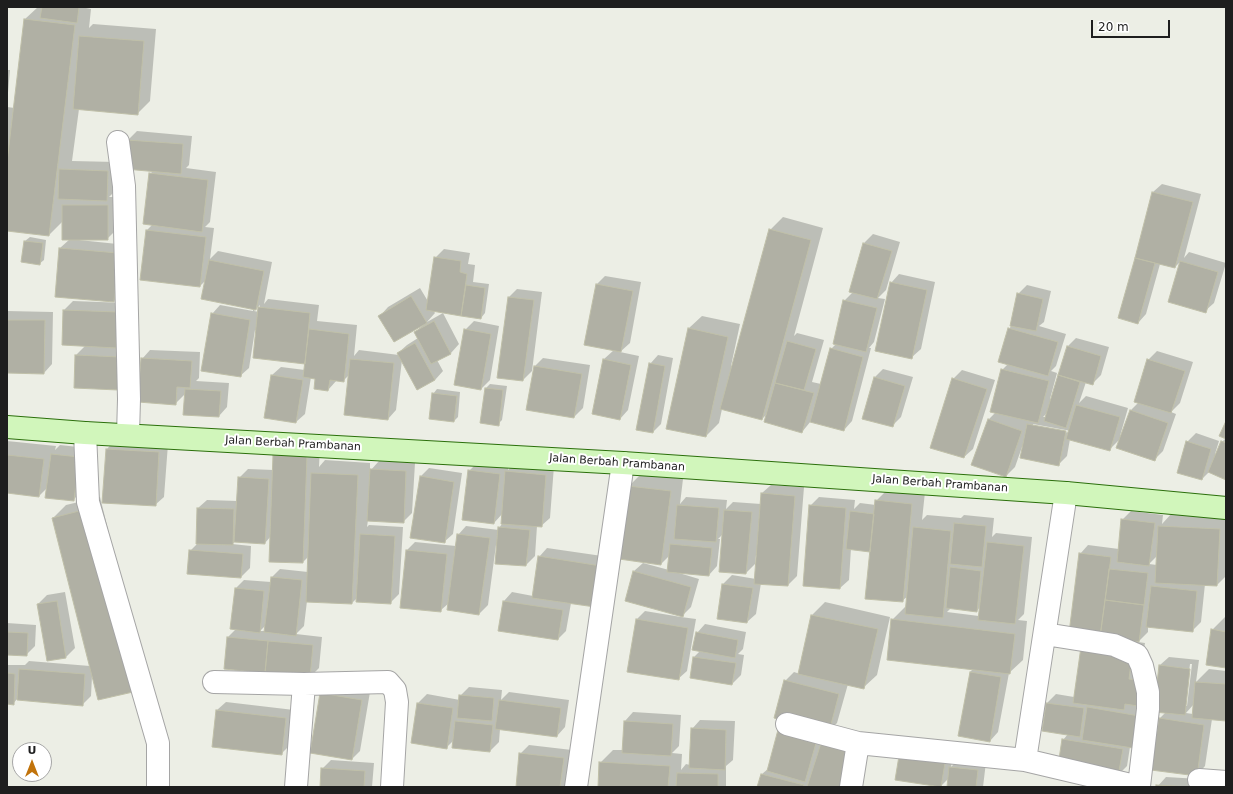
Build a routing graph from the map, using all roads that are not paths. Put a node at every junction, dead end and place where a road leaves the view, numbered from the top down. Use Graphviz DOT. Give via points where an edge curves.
graph roads {
  1 [pos="118,142"];
  2 [pos="7,427"];
  3 [pos="85,432"];
  4 [pos="128,435"];
  5 [pos="623,463"];
  6 [pos="1066,493"];
  7 [pos="1226,508"];
  8 [pos="1045,634"];
  9 [pos="214,682"];
  10 [pos="304,684"];
  11 [pos="787,724"];
  12 [pos="858,743"];
  13 [pos="1025,760"];
  14 [pos="1199,780"];
  15 [pos="1226,782"];
  16 [pos="158,787"];
  17 [pos="296,787"];
  18 [pos="392,787"];
  19 [pos="576,787"];
  20 [pos="850,787"];
  21 [pos="1139,787"];
  1 -- 4 [label="street" via="124,186"];
  2 -- 3 [label="main road, Jalan Berbah Prambanan"];
  3 -- 4 [label="main road, Jalan Berbah Prambanan"];
  3 -- 16 [label="street" via="88,502 158,743"];
  4 -- 5 [label="main road, Jalan Berbah Prambanan"];
  5 -- 6 [label="main road, Jalan Berbah Prambanan"];
  5 -- 19 [label="street"];
  6 -- 7 [label="main road, Jalan Berbah Prambanan"];
  6 -- 8 [label="street"];
  8 -- 13 [label="street"];
  8 -- 21 [label="street" via="1114,645 1137,655 1148,692"];
  9 -- 10 [label="street"];
  10 -- 17 [label="street"];
  10 -- 18 [label="street" via="388,682 395,690 397,702"];
  11 -- 12 [label="street"];
  12 -- 13 [label="street"];
  12 -- 20 [label="street"];
  13 -- 21 [label="street"];
  14 -- 15 [label="street"];
}
